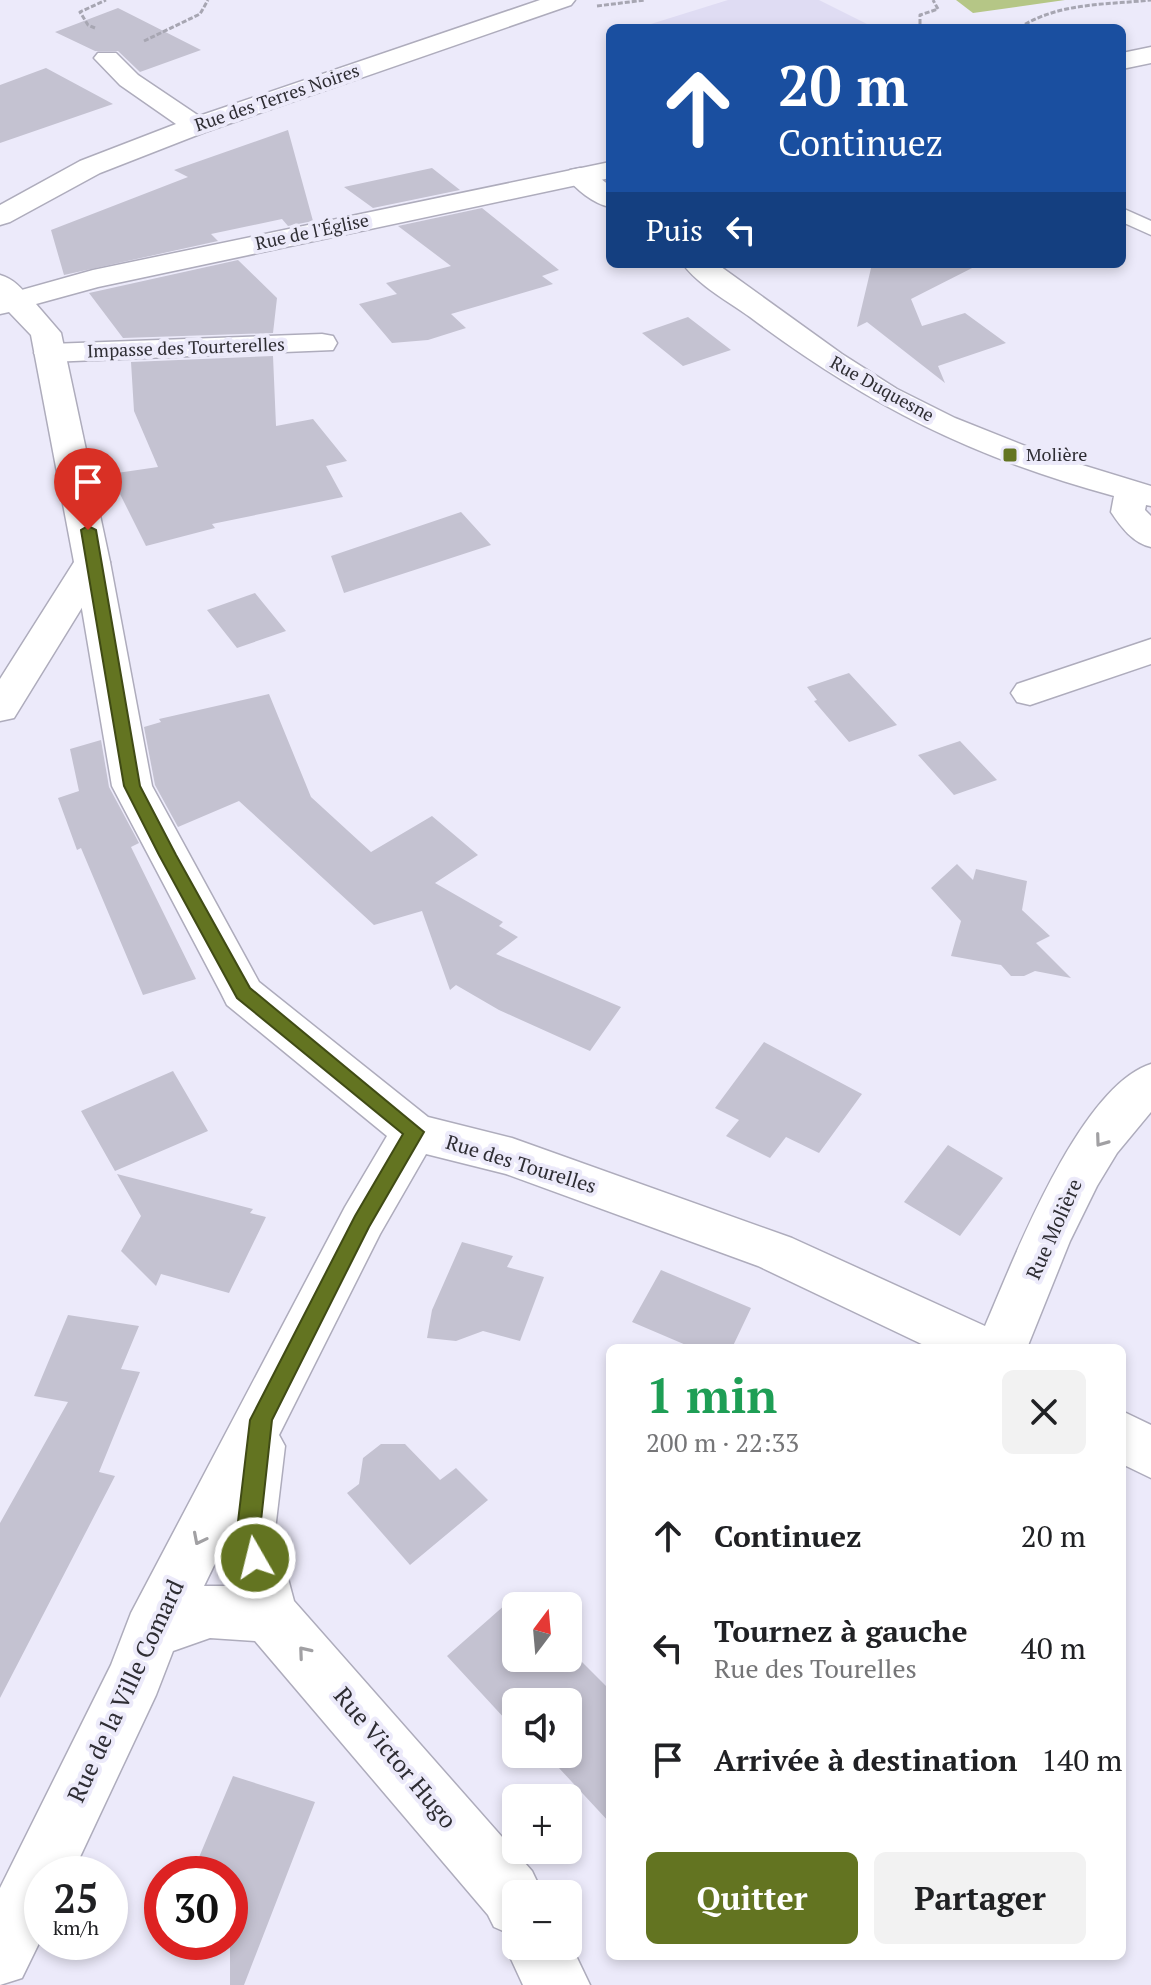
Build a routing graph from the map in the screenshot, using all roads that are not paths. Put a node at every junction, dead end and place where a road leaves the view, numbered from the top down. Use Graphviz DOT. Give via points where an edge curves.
graph roads {
  1 [pos="563,0"];
  2 [pos="1151,55"];
  3 [pos="107,58"];
  4 [pos="1126,60"];
  5 [pos="196,126"];
  6 [pos="606,171"];
  7 [pos="580,176"];
  8 [pos="606,196"];
  9 [pos="0,216"];
  10 [pos="1126,216"];
  11 [pos="1151,229"];
  12 [pos="703,268"];
  13 [pos="5,297"];
  14 [pos="322,343"];
  15 [pos="50,353"];
  16 [pos="1142,493"];
  17 [pos="1151,537"];
  18 [pos="92,562"];
  19 [pos="1151,651"];
  20 [pos="1030,693"];
  21 [pos="2,703"];
  22 [pos="1151,1082"];
  23 [pos="414,1132"];
  24 [pos="972,1344"];
  25 [pos="1003,1344"];
  26 [pos="261,1420"];
  27 [pos="1126,1438"];
  28 [pos="1151,1454"];
  29 [pos="269,1615"];
  30 [pos="151,1632"];
  31 [pos="502,1884"];
  32 [pos="0,1956"];
  33 [pos="545,1960"];
  34 [pos="558,1985"];
  1 -- 5 [label="street, Rue des Terres Noires"];
  2 -- 4 [label="street"];
  3 -- 5 [label="street" via="129,80"];
  5 -- 9 [label="street, Rue des Terres Noires" via="90,167"];
  6 -- 7 [label="street, Rue de l'Église"];
  7 -- 8 [label="street"];
  7 -- 13 [label="street, Rue de l'Église"];
  10 -- 11 [label="lane"];
  12 -- 16 [label="street, Rue Duquesne" via="820,355 916,412 1036,462"];
  13 -- 15 [label="street, Rue des Tourelles" via="46,333"];
  14 -- 15 [label="street, Impasse des Tourterelles"];
  15 -- 18 [label="street, Rue des Tourelles"];
  16 -- 17 [label="street, Rue Duquesne" via="1128,512"];
  18 -- 21 [label="street"];
  18 -- 23 [label="street, Rue des Tourelles" via="132,786 243,993"];
  19 -- 20 [label="street"];
  22 -- 25 [label="street, Rue Molière, one-way" via="1133,1098 1073,1179"];
  23 -- 24 [label="street, Rue des Tourelles" via="512,1157 775,1252"];
  23 -- 26 [label="street, Rue de la Ville Comard" via="362,1221"];
  26 -- 29 [label="street, Rue Victor Hugo" via="248,1530"];
  26 -- 30 [label="street, Rue de la Ville Comard, one-way"];
  27 -- 28 [label="street"];
  29 -- 30 [label="street" via="210,1611"];
  31 -- 29 [label="street, Rue Victor Hugo, one-way"];
  30 -- 32 [label="street, Rue de la Ville Comard" via="136,1675"];
  33 -- 34 [label="street"];
}
